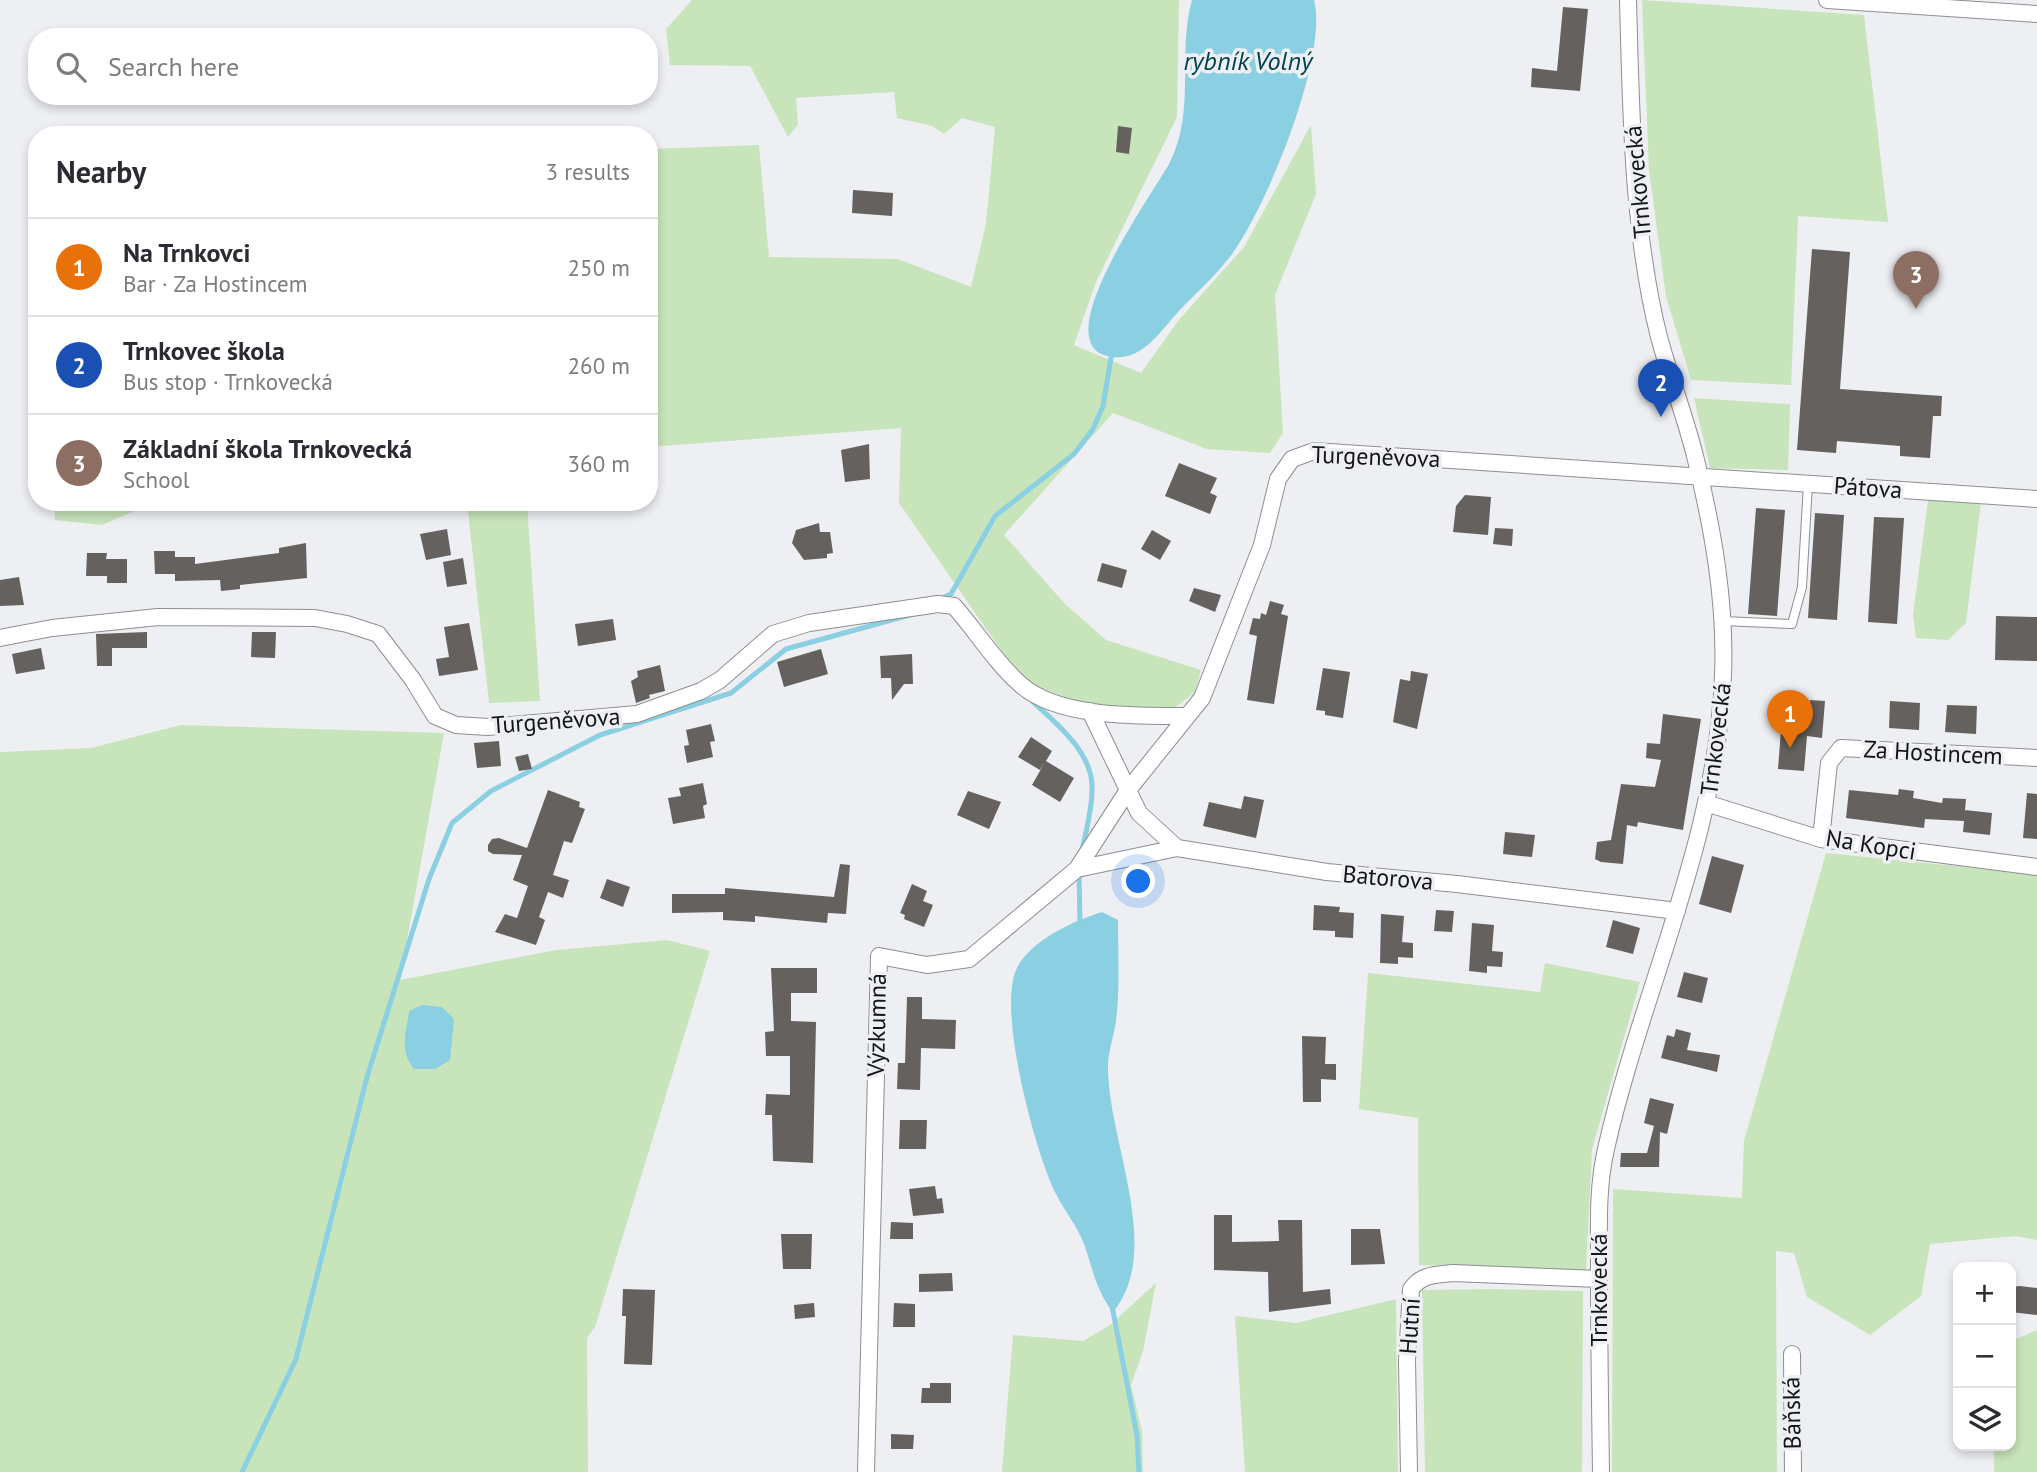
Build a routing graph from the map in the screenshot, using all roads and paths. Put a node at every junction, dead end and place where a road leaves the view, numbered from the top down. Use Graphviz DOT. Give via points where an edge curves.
graph roads {
  1 [pos="1628,0"];
  2 [pos="1827,0"];
  3 [pos="2037,14"];
  4 [pos="1699,477"];
  5 [pos="1808,484"];
  6 [pos="2037,499"];
  7 [pos="1723,621"];
  8 [pos="0,638"];
  9 [pos="1090,711"];
  10 [pos="1186,716"];
  11 [pos="2037,758"];
  12 [pos="1128,790"];
  13 [pos="1709,804"];
  14 [pos="1821,839"];
  15 [pos="1177,848"];
  16 [pos="2037,867"];
  17 [pos="1077,869"];
  18 [pos="1677,911"];
  19 [pos="1599,1279"];
  20 [pos="1792,1354"];
  21 [pos="866,1472"];
  22 [pos="1409,1472"];
  23 [pos="1601,1472"];
  24 [pos="1793,1472"];
  1 -- 4 [label="street, Trnkovecká" via="1631,107 1645,266 1659,336"];
  2 -- 3 [label="street"];
  4 -- 5 [label="street, Pátova"];
  4 -- 7 [label="street, Trnkovecká" via="1717,562"];
  4 -- 10 [label="street, Turgeněvova" via="1314,451 1297,455 1278,479 1262,545 1202,698"];
  5 -- 6 [label="street, Pátova"];
  5 -- 7 [label="lane" via="1802,587 1792,624"];
  7 -- 13 [label="street, Trnkovecká" via="1720,736"];
  8 -- 9 [label="street, Turgeněvova" via="158,617 315,618 378,634 435,716 456,725 488,727 637,714 720,680 773,634 808,623 938,604 954,606 992,655 1032,694"];
  9 -- 10 [label="street, Turgeněvova"];
  9 -- 12 [label="street"];
  10 -- 12 [label="street, Výzkumná"];
  11 -- 14 [label="street, Za Hostincem" via="1841,748 1829,764"];
  12 -- 15 [label="street" via="1139,813"];
  12 -- 17 [label="street, Výzkumná"];
  13 -- 14 [label="street, Na Kopci"];
  13 -- 18 [label="street, Trnkovecká"];
  14 -- 16 [label="street, Na Kopci"];
  15 -- 17 [label="street"];
  15 -- 18 [label="street, Batorova" via="1327,872"];
  17 -- 21 [label="street, Výzkumná" via="969,959 927,965 879,956"];
  18 -- 19 [label="street, Trnkovecká" via="1606,1147 1599,1188"];
  19 -- 22 [label="street, Hutní" via="1453,1273 1417,1281 1411,1289 1407,1361"];
  19 -- 23 [label="street, Trnkovecká"];
  20 -- 24 [label="street, Báňská"];
}
